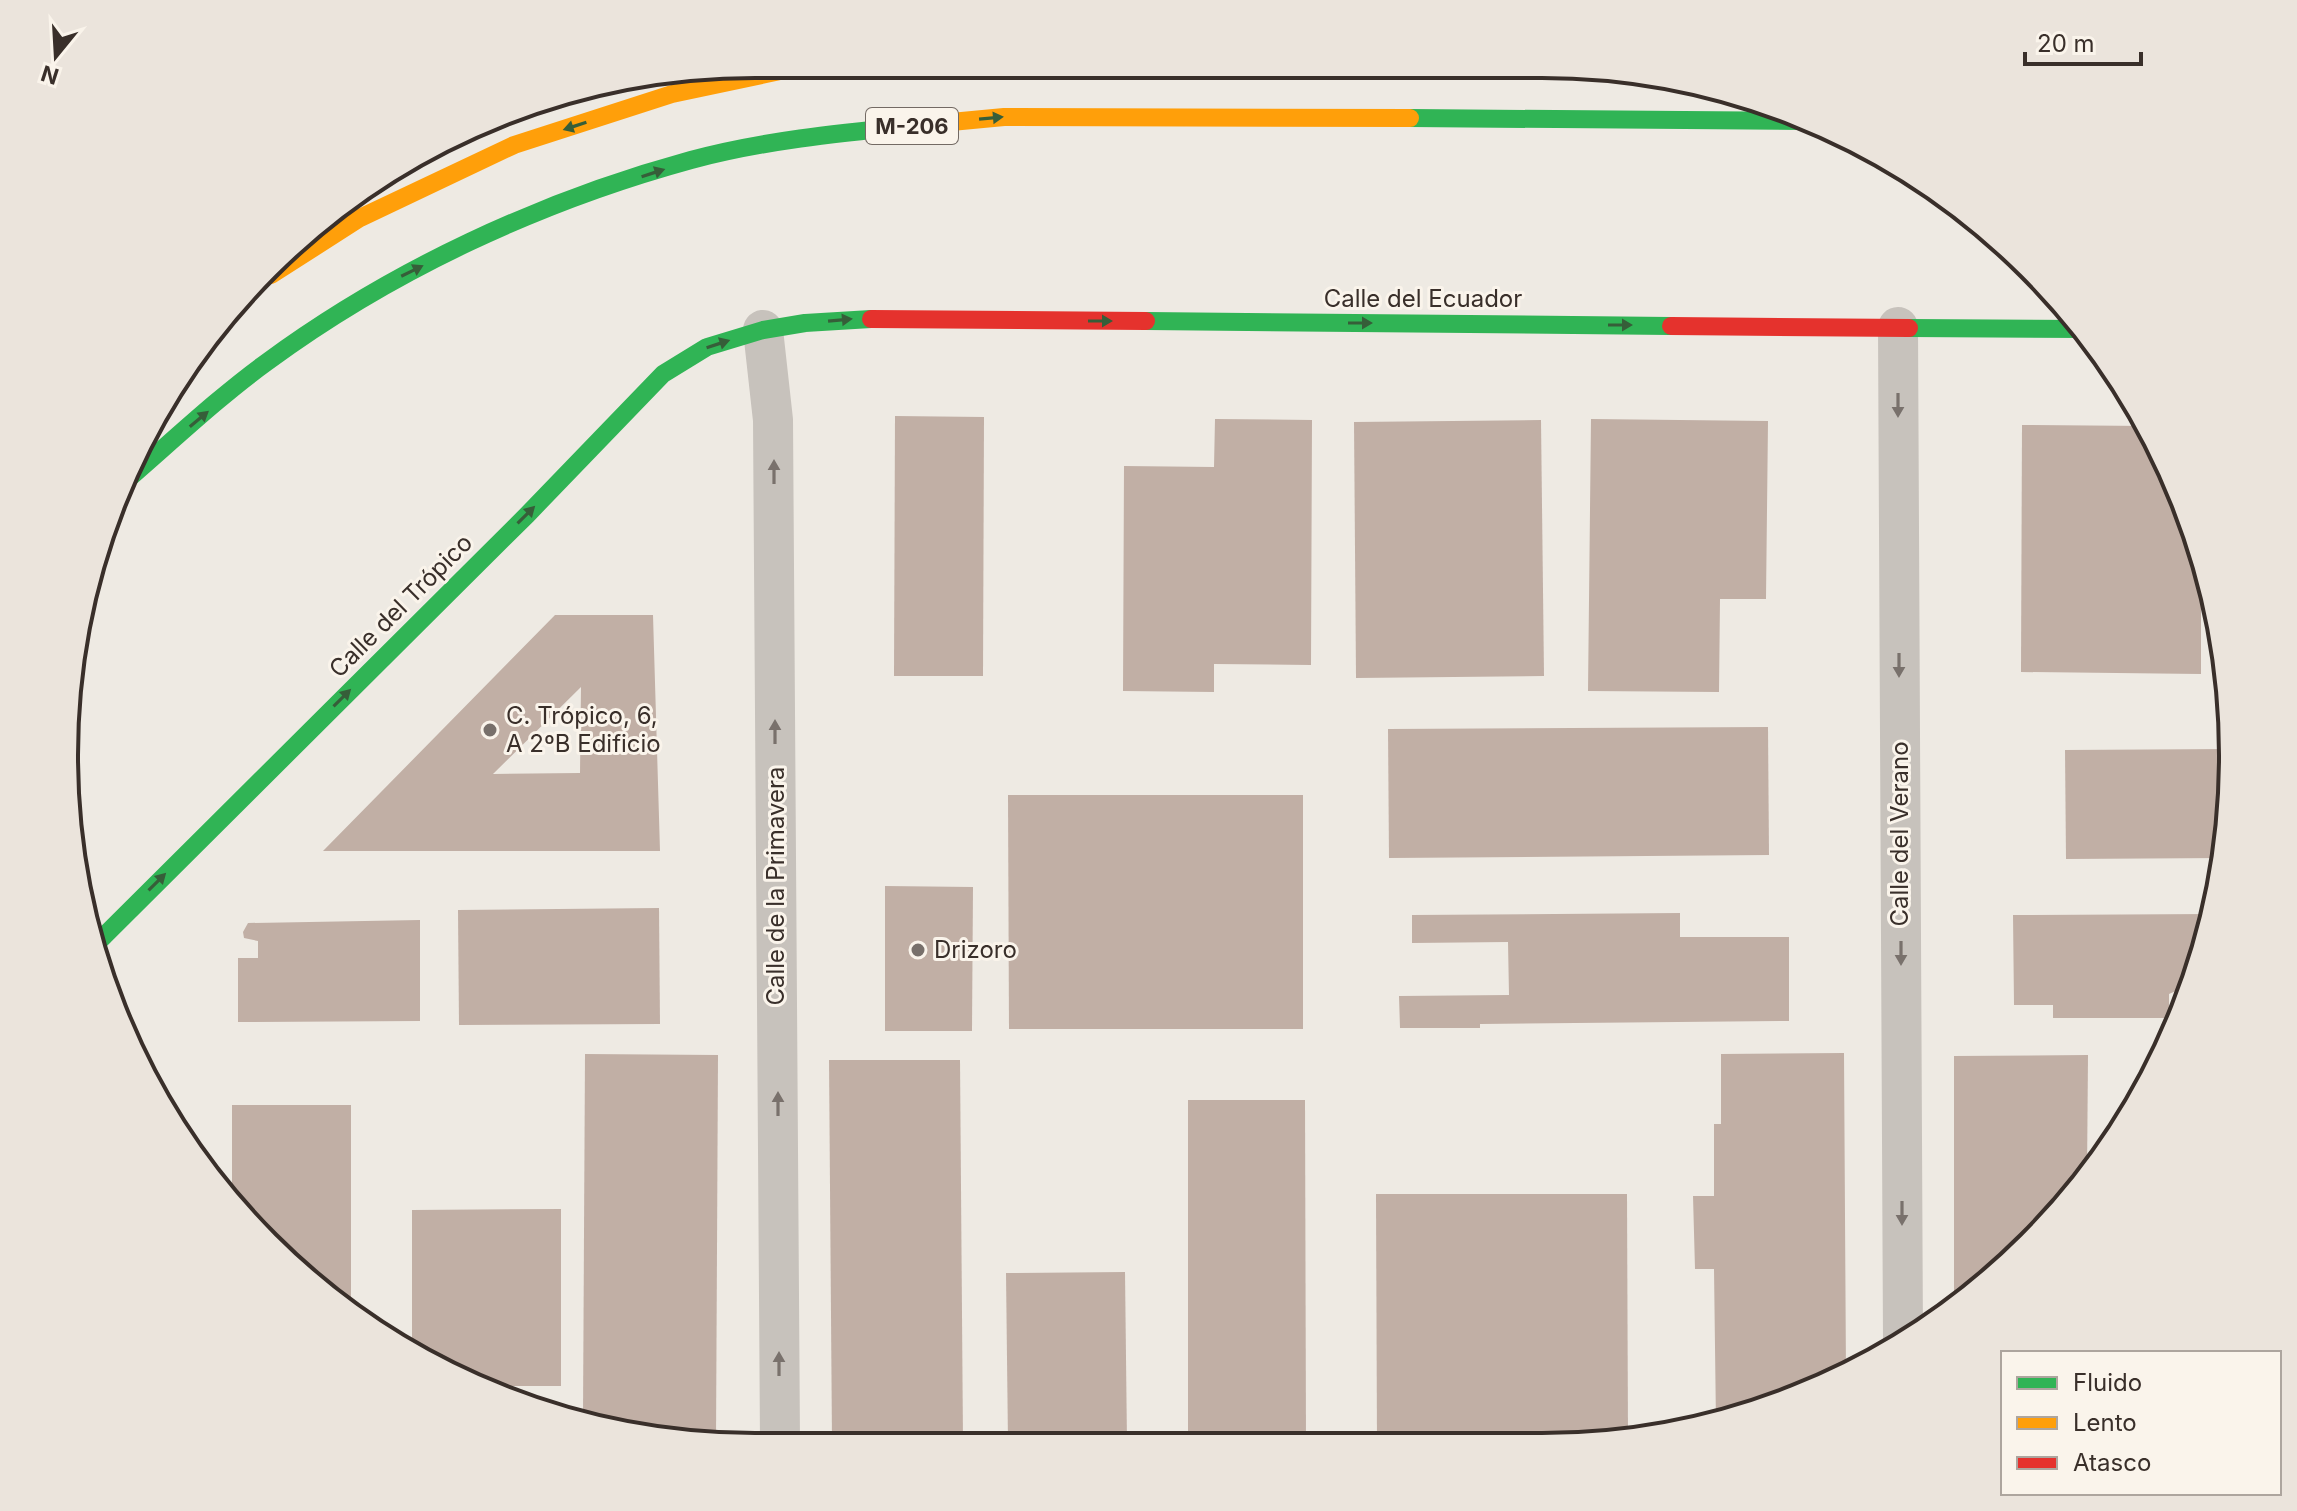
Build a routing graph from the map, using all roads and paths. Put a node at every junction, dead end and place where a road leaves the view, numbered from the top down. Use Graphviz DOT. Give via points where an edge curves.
graph roads {
  1 [pos="746,78"];
  2 [pos="1777,121"];
  3 [pos="292,262"];
  4 [pos="1898,327"];
  5 [pos="2067,329"];
  6 [pos="763,330"];
  7 [pos="143,466"];
  8 [pos="102,934"];
  9 [pos="1903,1328"];
  10 [pos="780,1433"];
  1 -- 3 [label="main road, one-way" via="672,94 514,145 360,218"];
  7 -- 2 [label="main road, M-206, one-way" via="266,362 393,280 537,211 692,160 827,134 1004,117"];
  4 -- 5 [label="main road, Calle del Ecuador"];
  6 -- 4 [label="main road, Calle del Ecuador, one-way" via="854,319"];
  4 -- 9 [label="street, Calle del Verano, one-way"];
  8 -- 6 [label="main road, Calle del Trópico, one-way" via="663,374 707,347"];
  10 -- 6 [label="street, Calle de la Primavera, one-way" via="773,420"];
}
